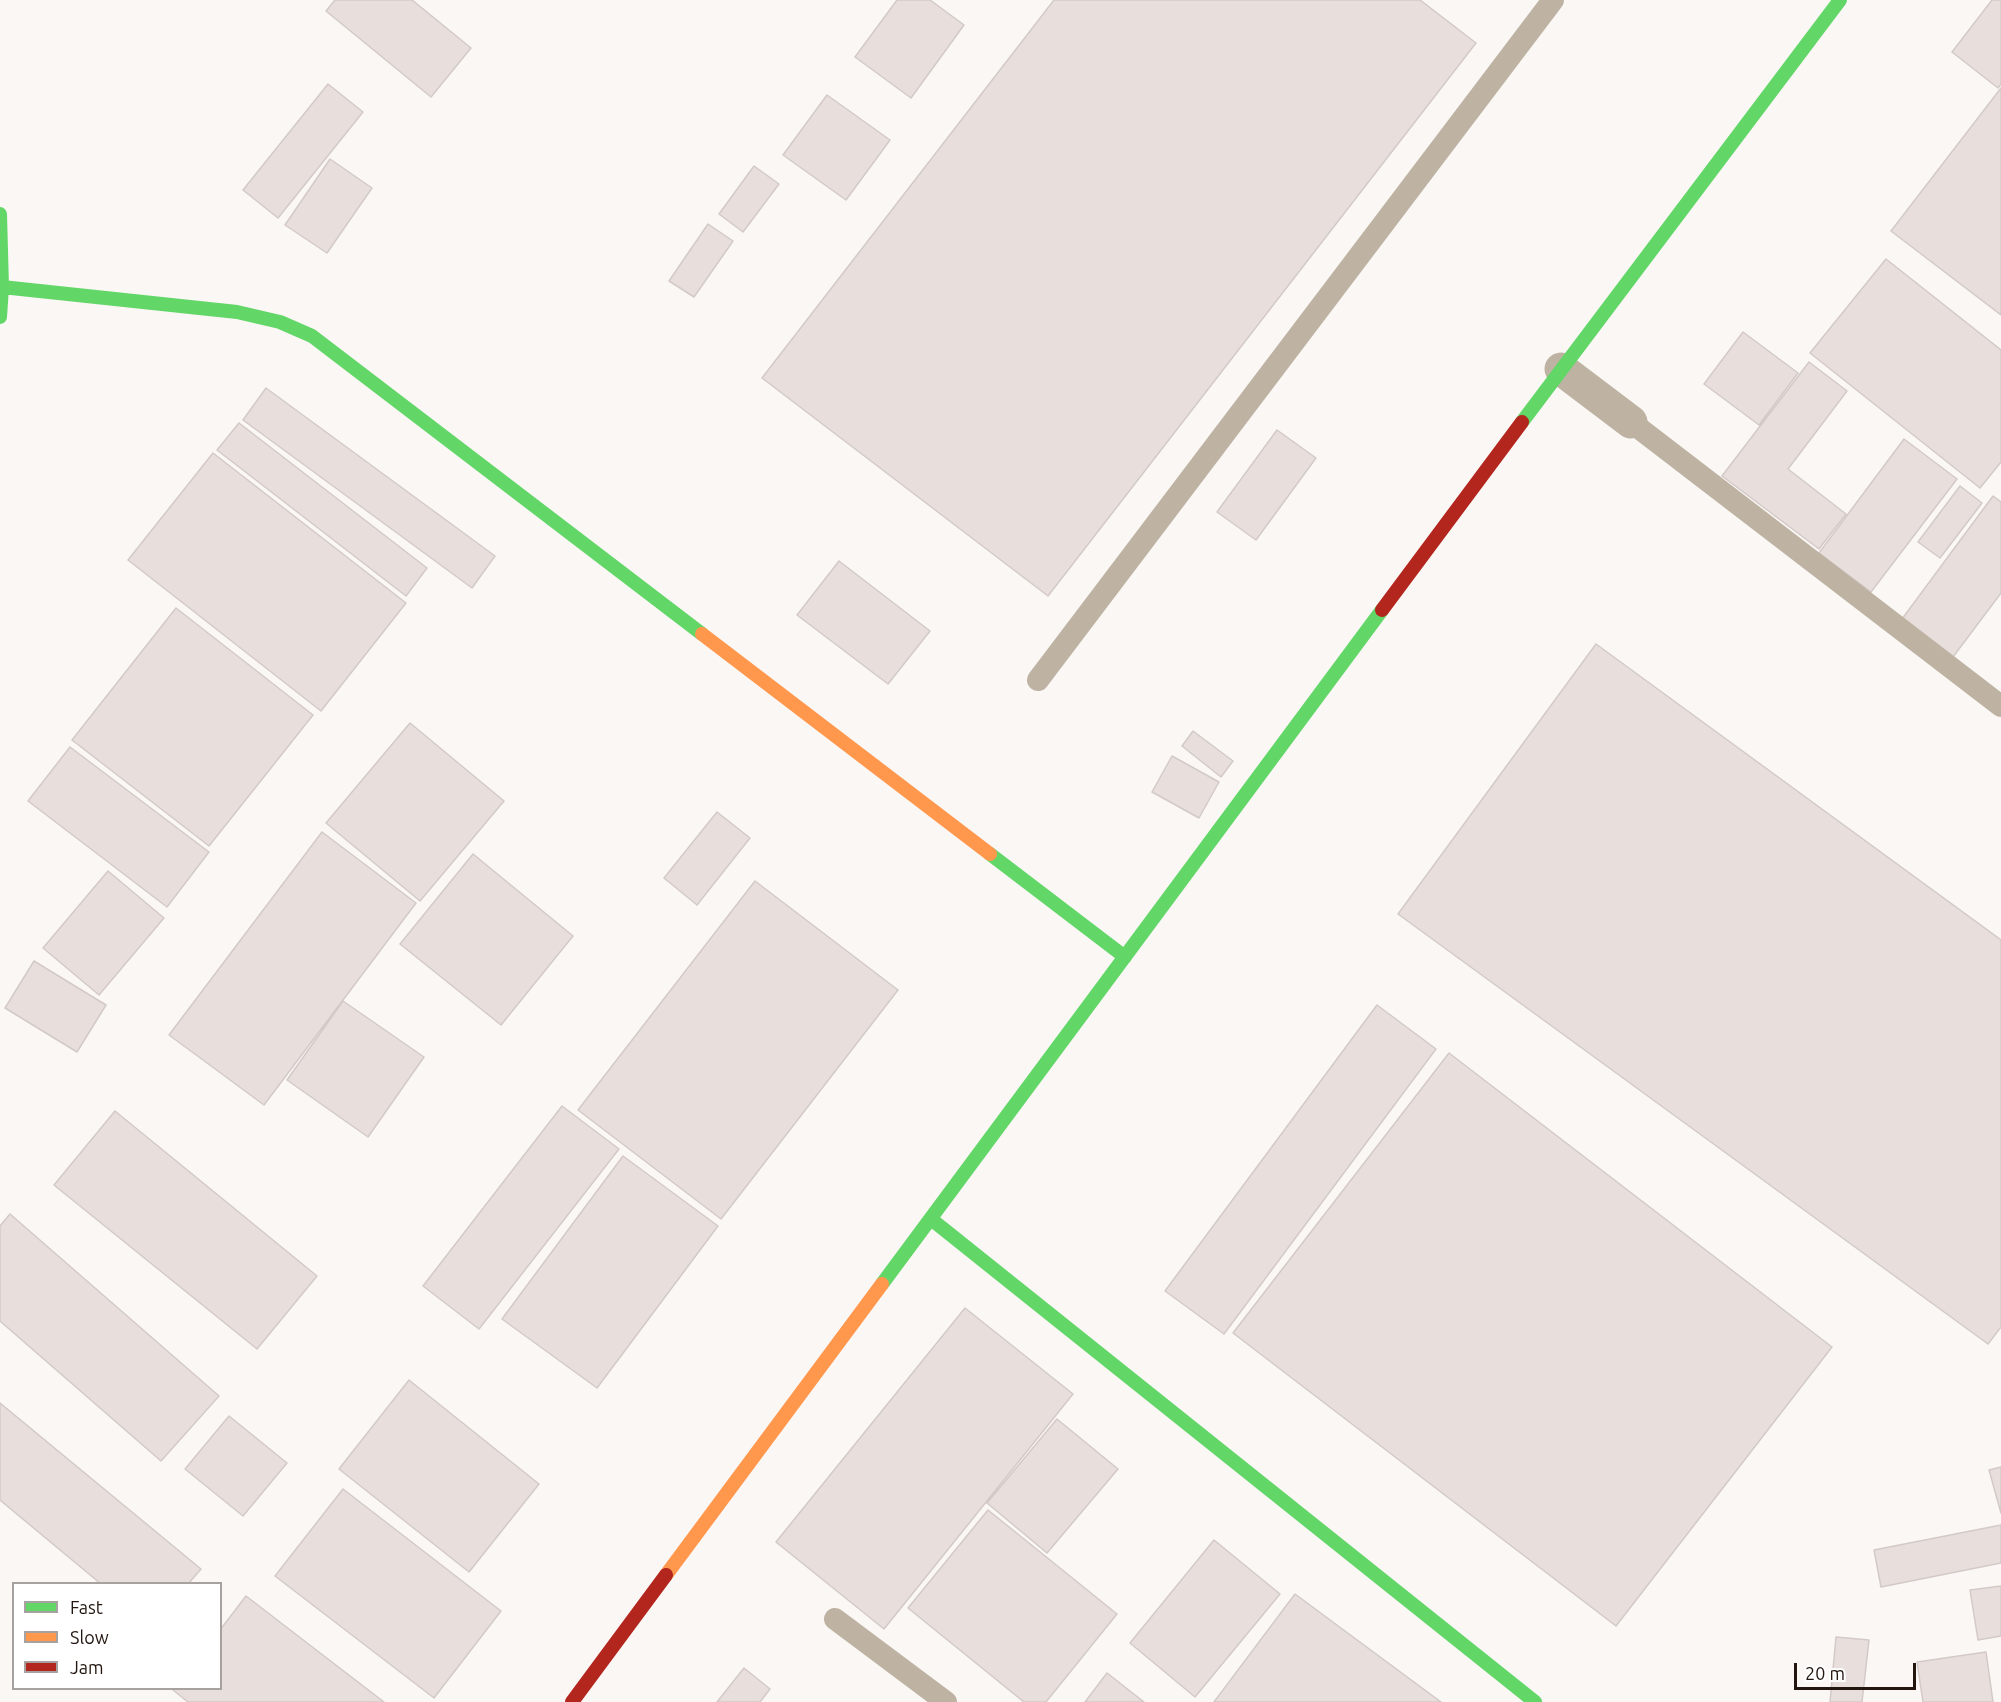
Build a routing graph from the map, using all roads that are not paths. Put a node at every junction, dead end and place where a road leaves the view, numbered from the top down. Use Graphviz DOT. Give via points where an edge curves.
graph roads {
  1 [pos="1553,0"];
  2 [pos="1840,0"];
  3 [pos="0,214"];
  4 [pos="2,287"];
  5 [pos="0,317"];
  6 [pos="1562,369"];
  7 [pos="1631,422"];
  8 [pos="1038,680"];
  9 [pos="2001,706"];
  10 [pos="1125,957"];
  11 [pos="931,1219"];
  12 [pos="835,1619"];
  13 [pos="572,1702"];
  14 [pos="946,1702"];
  15 [pos="1535,1702"];
  1 -- 8 [label="lane"];
  2 -- 6 [label="street"];
  3 -- 4 [label="street"];
  4 -- 5 [label="street"];
  4 -- 10 [label="street" via="237,312 280,322 312,336"];
  6 -- 7 [label="street"];
  6 -- 10 [label="street"];
  7 -- 9 [label="lane"];
  10 -- 11 [label="street"];
  11 -- 13 [label="street"];
  11 -- 15 [label="street"];
  12 -- 14 [label="lane"];
}
